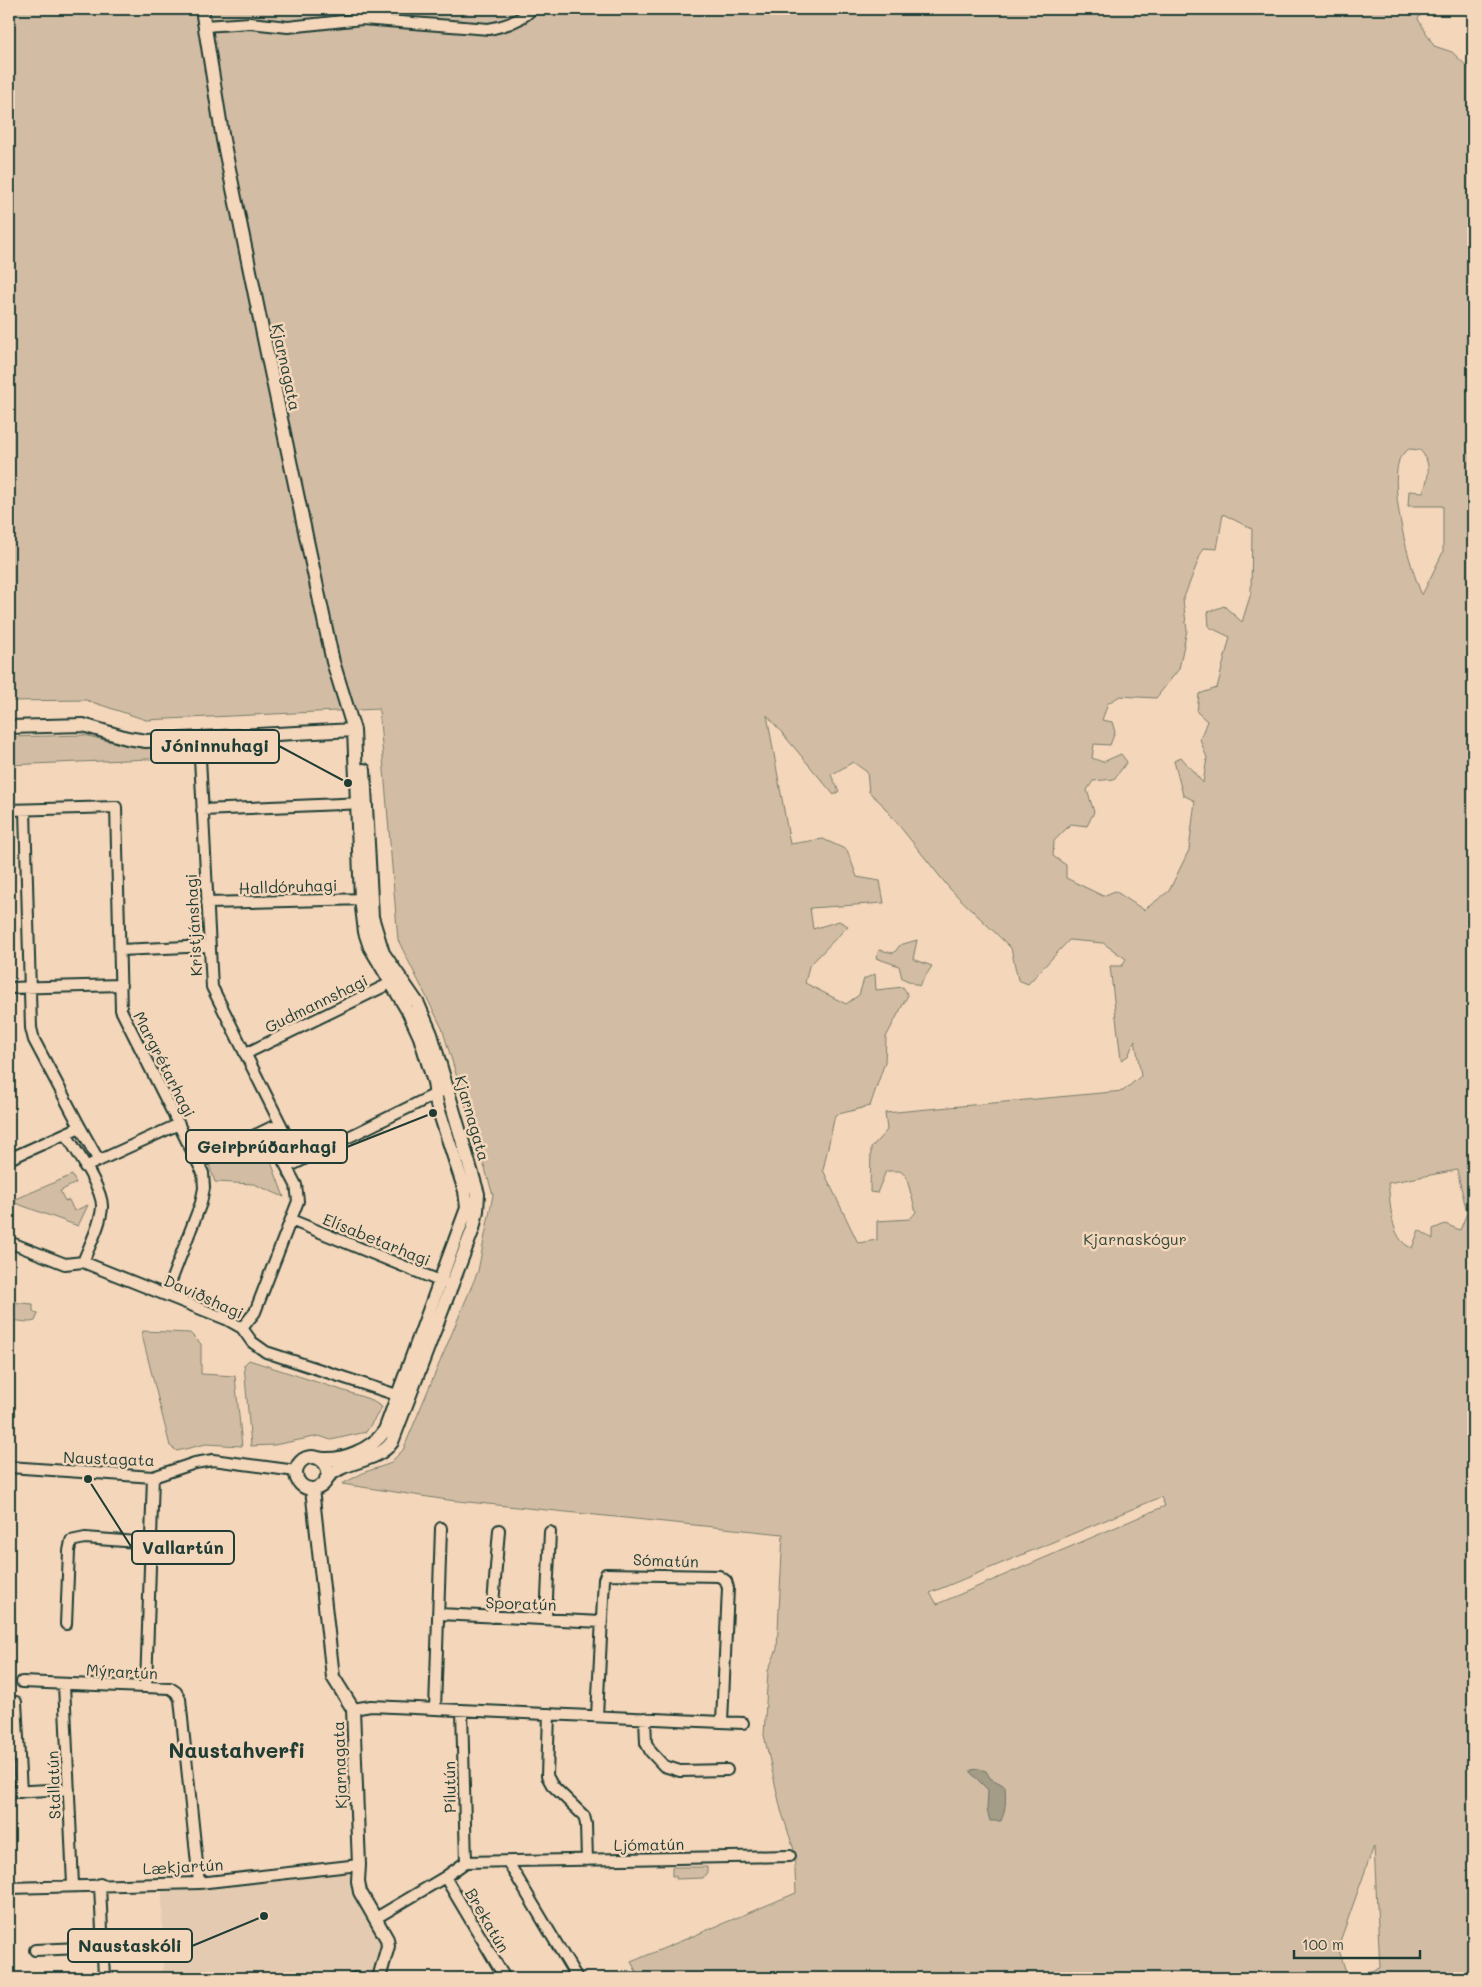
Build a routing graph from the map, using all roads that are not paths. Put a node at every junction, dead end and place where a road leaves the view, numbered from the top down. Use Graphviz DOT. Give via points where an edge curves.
graph roads {
  1 [pos="202,9"];
  2 [pos="532,9"];
  3 [pos="204,26"];
  4 [pos="9,727"];
  5 [pos="354,730"];
  6 [pos="199,739"];
  7 [pos="361,803"];
  8 [pos="9,810"];
  9 [pos="25,810"];
  10 [pos="202,810"];
  11 [pos="366,899"];
  12 [pos="207,903"];
  13 [pos="209,946"];
  14 [pos="120,950"];
  15 [pos="395,981"];
  16 [pos="120,985"];
  17 [pos="9,988"];
  18 [pos="29,988"];
  19 [pos="245,1054"];
  20 [pos="448,1088"];
  21 [pos="436,1094"];
  22 [pos="280,1123"];
  23 [pos="179,1124"];
  24 [pos="80,1127"];
  25 [pos="267,1130"];
  26 [pos="66,1134"];
  27 [pos="9,1159"];
  28 [pos="99,1161"];
  29 [pos="299,1161"];
  30 [pos="198,1163"];
  31 [pos="86,1167"];
  32 [pos="287,1167"];
  33 [pos="291,1220"];
  34 [pos="9,1242"];
  35 [pos="83,1262"];
  36 [pos="446,1284"];
  37 [pos="166,1294"];
  38 [pos="242,1328"];
  39 [pos="403,1397"];
  40 [pos="318,1458"];
  41 [pos="9,1467"];
  42 [pos="296,1471"];
  43 [pos="153,1477"];
  44 [pos="326,1479"];
  45 [pos="312,1488"];
  46 [pos="441,1528"];
  47 [pos="499,1530"];
  48 [pos="550,1532"];
  49 [pos="150,1543"];
  50 [pos="439,1614"];
  51 [pos="492,1617"];
  52 [pos="546,1619"];
  53 [pos="601,1622"];
  54 [pos="66,1624"];
  55 [pos="22,1682"];
  56 [pos="64,1684"];
  57 [pos="146,1687"];
  58 [pos="16,1702"];
  59 [pos="353,1709"];
  60 [pos="435,1709"];
  61 [pos="462,1710"];
  62 [pos="549,1714"];
  63 [pos="597,1716"];
  64 [pos="645,1718"];
  65 [pos="722,1722"];
  66 [pos="743,1723"];
  67 [pos="727,1770"];
  68 [pos="69,1789"];
  69 [pos="9,1792"];
  70 [pos="21,1792"];
  71 [pos="790,1856"];
  72 [pos="587,1860"];
  73 [pos="466,1862"];
  74 [pos="508,1862"];
  75 [pos="359,1865"];
  76 [pos="446,1877"];
  77 [pos="199,1883"];
  78 [pos="100,1884"];
  79 [pos="73,1885"];
  80 [pos="9,1888"];
  81 [pos="376,1918"];
  82 [pos="103,1947"];
  83 [pos="35,1950"];
  84 [pos="104,1978"];
  85 [pos="379,1978"];
  86 [pos="505,1978"];
  87 [pos="577,1978"];
  1 -- 3 [label="street, Kjarnagata"];
  2 -- 3 [label="street" via="518,20 489,29 362,19 288,27 250,23"];
  3 -- 5 [label="street, Kjarnagata" via="223,140 270,367 333,662"];
  4 -- 6 [label="street" via="83,725 136,740"];
  5 -- 6 [label="street"];
  5 -- 7 [label="street, Kjarnagata"];
  6 -- 10 [label="street, Kristjánshagi"];
  7 -- 10 [label="street"];
  7 -- 11 [label="street, Kjarnagata"];
  8 -- 9 [label="street"];
  9 -- 14 [label="street, Margrétarhagi" via="116,806"];
  9 -- 18 [label="street"];
  10 -- 12 [label="street, Kristjánshagi"];
  11 -- 12 [label="street, Halldóruhagi"];
  11 -- 15 [label="street, Kjarnagata" via="365,932 370,948"];
  12 -- 13 [label="street, Kristjánshagi"];
  13 -- 14 [label="street"];
  13 -- 19 [label="street, Kristjánshagi" via="212,987"];
  14 -- 16 [label="street, Margrétarhagi"];
  15 -- 19 [label="street, Gudmannshagi"];
  15 -- 20 [label="street, Kjarnagata" via="418,1004"];
  15 -- 21 [label="street, Kjarnagata" via="416,1025"];
  16 -- 18 [label="street"];
  16 -- 23 [label="street, Margrétarhagi" via="121,1010"];
  17 -- 18 [label="street"];
  18 -- 24 [label="street" via="32,1034"];
  19 -- 22 [label="street, Kristjánshagi"];
  20 -- 21 [label="street"];
  20 -- 36 [label="street, Kjarnagata" via="478,1194 478,1212"];
  21 -- 29 [label="street"];
  21 -- 36 [label="street, Kjarnagata" via="465,1191 467,1208"];
  22 -- 25 [label="street"];
  22 -- 29 [label="street, Kristjánshagi"];
  23 -- 28 [label="street"];
  23 -- 30 [label="street, Margrétarhagi"];
  24 -- 26 [label="street"];
  24 -- 28 [label="street"];
  25 -- 30 [label="street"];
  25 -- 32 [label="street"];
  26 -- 27 [label="street"];
  26 -- 31 [label="street"];
  28 -- 31 [label="street"];
  29 -- 32 [label="street"];
  30 -- 37 [label="street, Margrétarhagi" via="203,1173 201,1203"];
  31 -- 35 [label="street" via="99,1192 102,1208"];
  32 -- 33 [label="street" via="298,1195"];
  33 -- 36 [label="street, Elísabetarhagi"];
  33 -- 38 [label="street" via="255,1312"];
  34 -- 35 [label="street, Daviðshagi" via="65,1264"];
  35 -- 37 [label="street, Daviðshagi"];
  36 -- 39 [label="street, Kjarnagata"];
  37 -- 38 [label="street, Daviðshagi"];
  38 -- 39 [label="street, Daviðshagi" via="252,1342 266,1352"];
  39 -- 40 [label="street, Kjarnagata" via="374,1444 334,1458"];
  39 -- 44 [label="street, Kjarnagata" via="396,1434 389,1446"];
  40 -- 42 [label="street" via="302,1460"];
  40 -- 44 [label="street" via="327,1469"];
  41 -- 43 [label="street, Naustagata"];
  42 -- 43 [label="street, Naustagata" via="213,1460"];
  42 -- 45 [label="street" via="299,1482"];
  43 -- 49 [label="street"];
  44 -- 45 [label="street" via="321,1486"];
  45 -- 59 [label="street, Kjarnagata" via="333,1677"];
  46 -- 50 [label="street"];
  47 -- 51 [label="street"];
  48 -- 52 [label="street"];
  49 -- 54 [label="street" via="85,1538 71,1541"];
  49 -- 57 [label="street"];
  50 -- 51 [label="street, Sporatún"];
  50 -- 60 [label="street"];
  51 -- 52 [label="street, Sporatún"];
  52 -- 53 [label="street, Sporatún"];
  53 -- 63 [label="street, Sómatún"];
  53 -- 65 [label="street, Sómatún" via="606,1574 720,1576 728,1588"];
  55 -- 56 [label="street, Mýrartún"];
  56 -- 57 [label="street, Mýrartún"];
  56 -- 68 [label="street, Stallatún"];
  57 -- 77 [label="street, Mýrartún" via="170,1688 180,1699"];
  58 -- 70 [label="street"];
  59 -- 60 [label="street" via="371,1706"];
  59 -- 75 [label="street, Kjarnagata"];
  60 -- 61 [label="street"];
  61 -- 62 [label="street"];
  61 -- 73 [label="street, Pílutún"];
  62 -- 63 [label="street"];
  62 -- 72 [label="street" via="548,1776 552,1785 584,1816"];
  63 -- 64 [label="street"];
  64 -- 65 [label="street"];
  64 -- 67 [label="street" via="646,1743 664,1766 680,1771"];
  65 -- 66 [label="street"];
  68 -- 70 [label="street"];
  68 -- 79 [label="street, Stallatún"];
  69 -- 70 [label="street"];
  71 -- 72 [label="street, Ljómatún"];
  72 -- 74 [label="street, Ljómatún"];
  73 -- 74 [label="street, Ljómatún"];
  73 -- 76 [label="street"];
  74 -- 87 [label="street"];
  75 -- 77 [label="street, Lækjartún"];
  75 -- 81 [label="street, Kjarnagata" via="360,1892"];
  76 -- 81 [label="street"];
  76 -- 86 [label="street, Brekatún"];
  77 -- 78 [label="street, Lækjartún"];
  78 -- 79 [label="street, Lækjartún"];
  78 -- 82 [label="street"];
  79 -- 80 [label="street, Lækjartún"];
  81 -- 85 [label="street, Kjarnagata" via="388,1946"];
  82 -- 83 [label="street"];
  82 -- 84 [label="street"];
}
